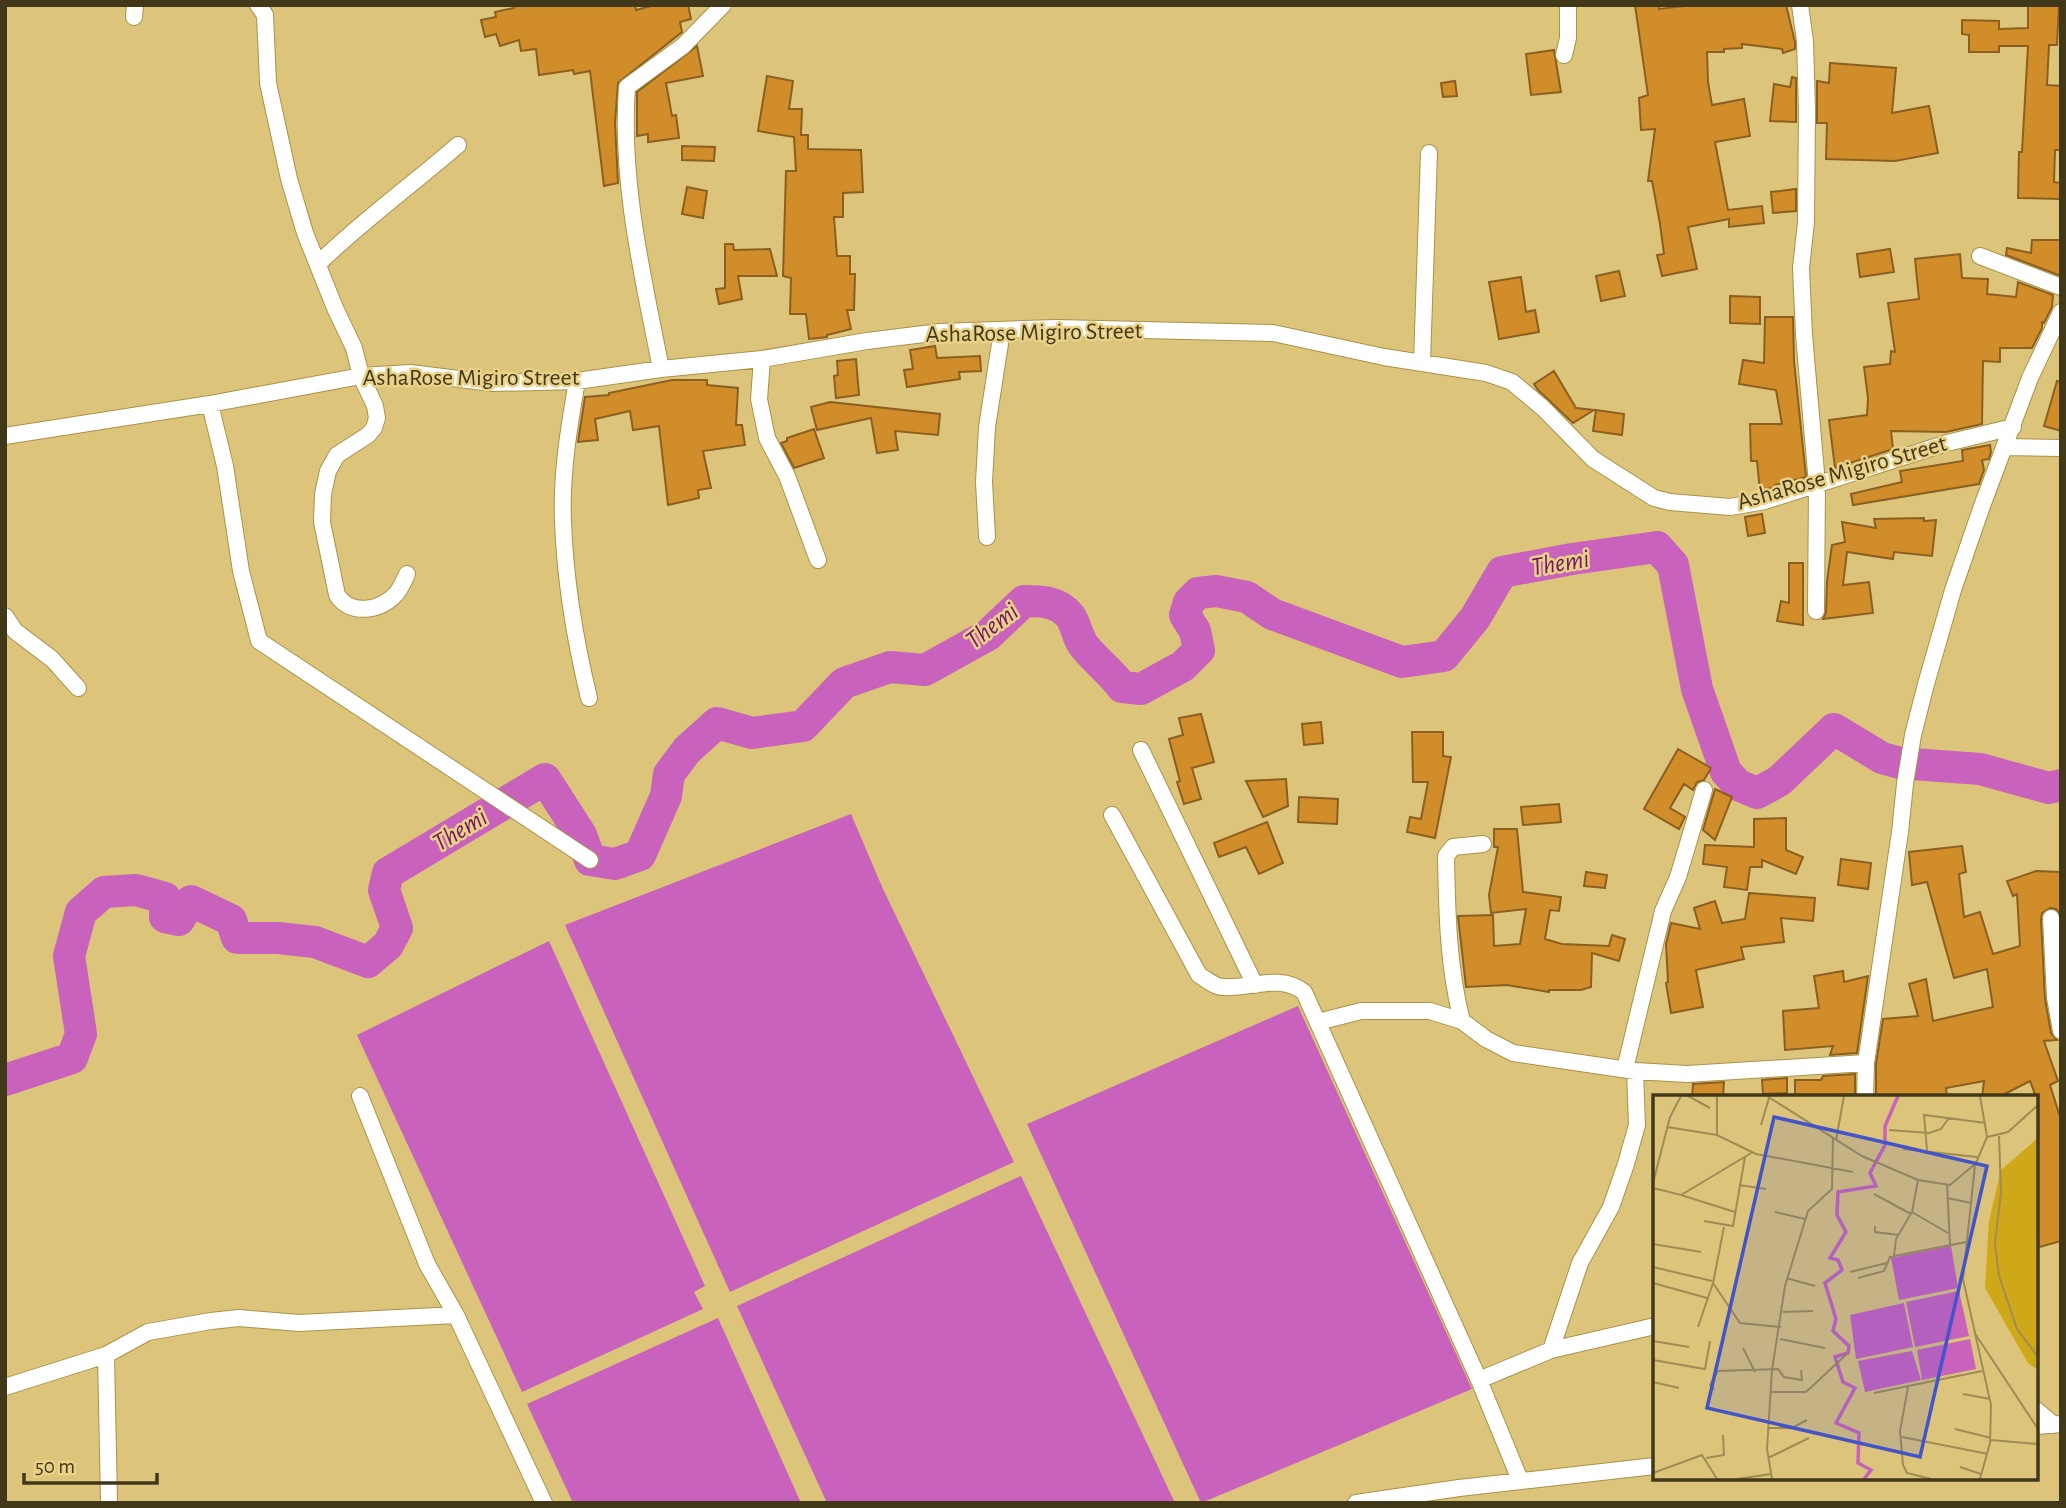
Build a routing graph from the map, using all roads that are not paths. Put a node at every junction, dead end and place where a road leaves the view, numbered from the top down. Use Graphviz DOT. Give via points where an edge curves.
graph roads {
  1 [pos="723,5"];
  2 [pos="1568,5"];
  3 [pos="1800,5"];
  4 [pos="266,10"];
  5 [pos="1564,55"];
  6 [pos="458,145"];
  7 [pos="1429,153"];
  8 [pos="1980,256"];
  9 [pos="318,264"];
  10 [pos="2061,287"];
  11 [pos="2061,312"];
  12 [pos="1002,331"];
  13 [pos="762,359"];
  14 [pos="1422,362"];
  15 [pos="661,369"];
  16 [pos="361,376"];
  17 [pos="577,381"];
  18 [pos="210,404"];
  19 [pos="2013,427"];
  20 [pos="5,436"];
  21 [pos="2006,447"];
  22 [pos="2061,448"];
  23 [pos="1817,484"];
  24 [pos="987,537"];
  25 [pos="818,561"];
  26 [pos="407,574"];
  27 [pos="1816,611"];
  28 [pos="5,616"];
  29 [pos="78,688"];
  30 [pos="589,698"];
  31 [pos="1141,750"];
  32 [pos="1703,790"];
  33 [pos="1112,815"];
  34 [pos="1483,844"];
  35 [pos="590,860"];
  36 [pos="2050,918"];
  37 [pos="1255,985"];
  38 [pos="1462,1021"];
  39 [pos="1318,1022"];
  40 [pos="2061,1031"];
  41 [pos="1866,1063"];
  42 [pos="1630,1070"];
  43 [pos="1865,1095"];
  44 [pos="360,1096"];
  45 [pos="456,1315"];
  46 [pos="1653,1326"];
  47 [pos="1551,1350"];
  48 [pos="106,1355"];
  49 [pos="1479,1380"];
  50 [pos="5,1387"];
  51 [pos="2038,1411"];
  52 [pos="2057,1425"];
  53 [pos="2038,1426"];
  54 [pos="1653,1466"];
  55 [pos="1520,1480"];
  56 [pos="109,1503"];
  57 [pos="544,1503"];
  58 [pos="1356,1503"];
  1 -- 15 [label="street" via="683,46 627,88 630,195"];
  2 -- 5 [label="street"];
  3 -- 23 [label="street" via="1807,111 1801,268"];
  4 -- 9 [label="street" via="268,83 275,125"];
  6 -- 9 [label="street"];
  7 -- 14 [label="street"];
  8 -- 10 [label="street"];
  9 -- 16 [label="street" via="354,348"];
  11 -- 19 [label="street"];
  12 -- 13 [label="street, AshaRose Migiro Street" via="940,332"];
  12 -- 14 [label="street, AshaRose Migiro Street" via="1273,333"];
  12 -- 24 [label="street" via="986,427"];
  13 -- 15 [label="street, AshaRose Migiro Street"];
  13 -- 25 [label="street" via="760,399 767,438"];
  14 -- 23 [label="street, AshaRose Migiro Street" via="1512,382 1593,458 1654,498 1730,507"];
  15 -- 17 [label="street, AshaRose Migiro Street"];
  16 -- 17 [label="street, AshaRose Migiro Street" via="410,373 492,383"];
  16 -- 18 [label="street, AshaRose Migiro Street"];
  16 -- 26 [label="street" via="375,406 374,428 337,455 323,494 322,522 337,595 352,609 367,609 397,593"];
  17 -- 30 [label="street" via="565,458 563,519"];
  18 -- 20 [label="street, AshaRose Migiro Street"];
  18 -- 35 [label="street" via="259,641"];
  19 -- 21 [label="street"];
  19 -- 23 [label="street, AshaRose Migiro Street"];
  21 -- 22 [label="street"];
  21 -- 41 [label="street" via="1953,590 1913,735"];
  23 -- 27 [label="street"];
  28 -- 29 [label="street" via="15,631 52,659"];
  31 -- 37 [label="street"];
  32 -- 42 [label="street" via="1678,877 1662,911"];
  33 -- 37 [label="street" via="1199,975 1220,988"];
  34 -- 38 [label="street" via="1453,847 1446,856 1449,942"];
  36 -- 40 [label="street" via="2054,997"];
  37 -- 39 [label="street" via="1296,986 1304,992"];
  38 -- 39 [label="street" via="1430,1011 1394,1009 1361,1011"];
  38 -- 42 [label="street" via="1513,1053"];
  39 -- 49 [label="street"];
  41 -- 42 [label="street" via="1686,1073"];
  41 -- 43 [label="street"];
  42 -- 47 [label="street" via="1637,1125 1626,1164 1611,1207 1580,1263"];
  44 -- 45 [label="street" via="427,1264"];
  45 -- 48 [label="street" via="299,1323 239,1318 211,1321 148,1332"];
  45 -- 57 [label="street"];
  46 -- 47 [label="street"];
  47 -- 49 [label="street"];
  48 -- 50 [label="street"];
  48 -- 56 [label="street"];
  49 -- 55 [label="street"];
  51 -- 52 [label="street"];
  52 -- 53 [label="street"];
  54 -- 55 [label="street"];
  55 -- 58 [label="street"];
}
